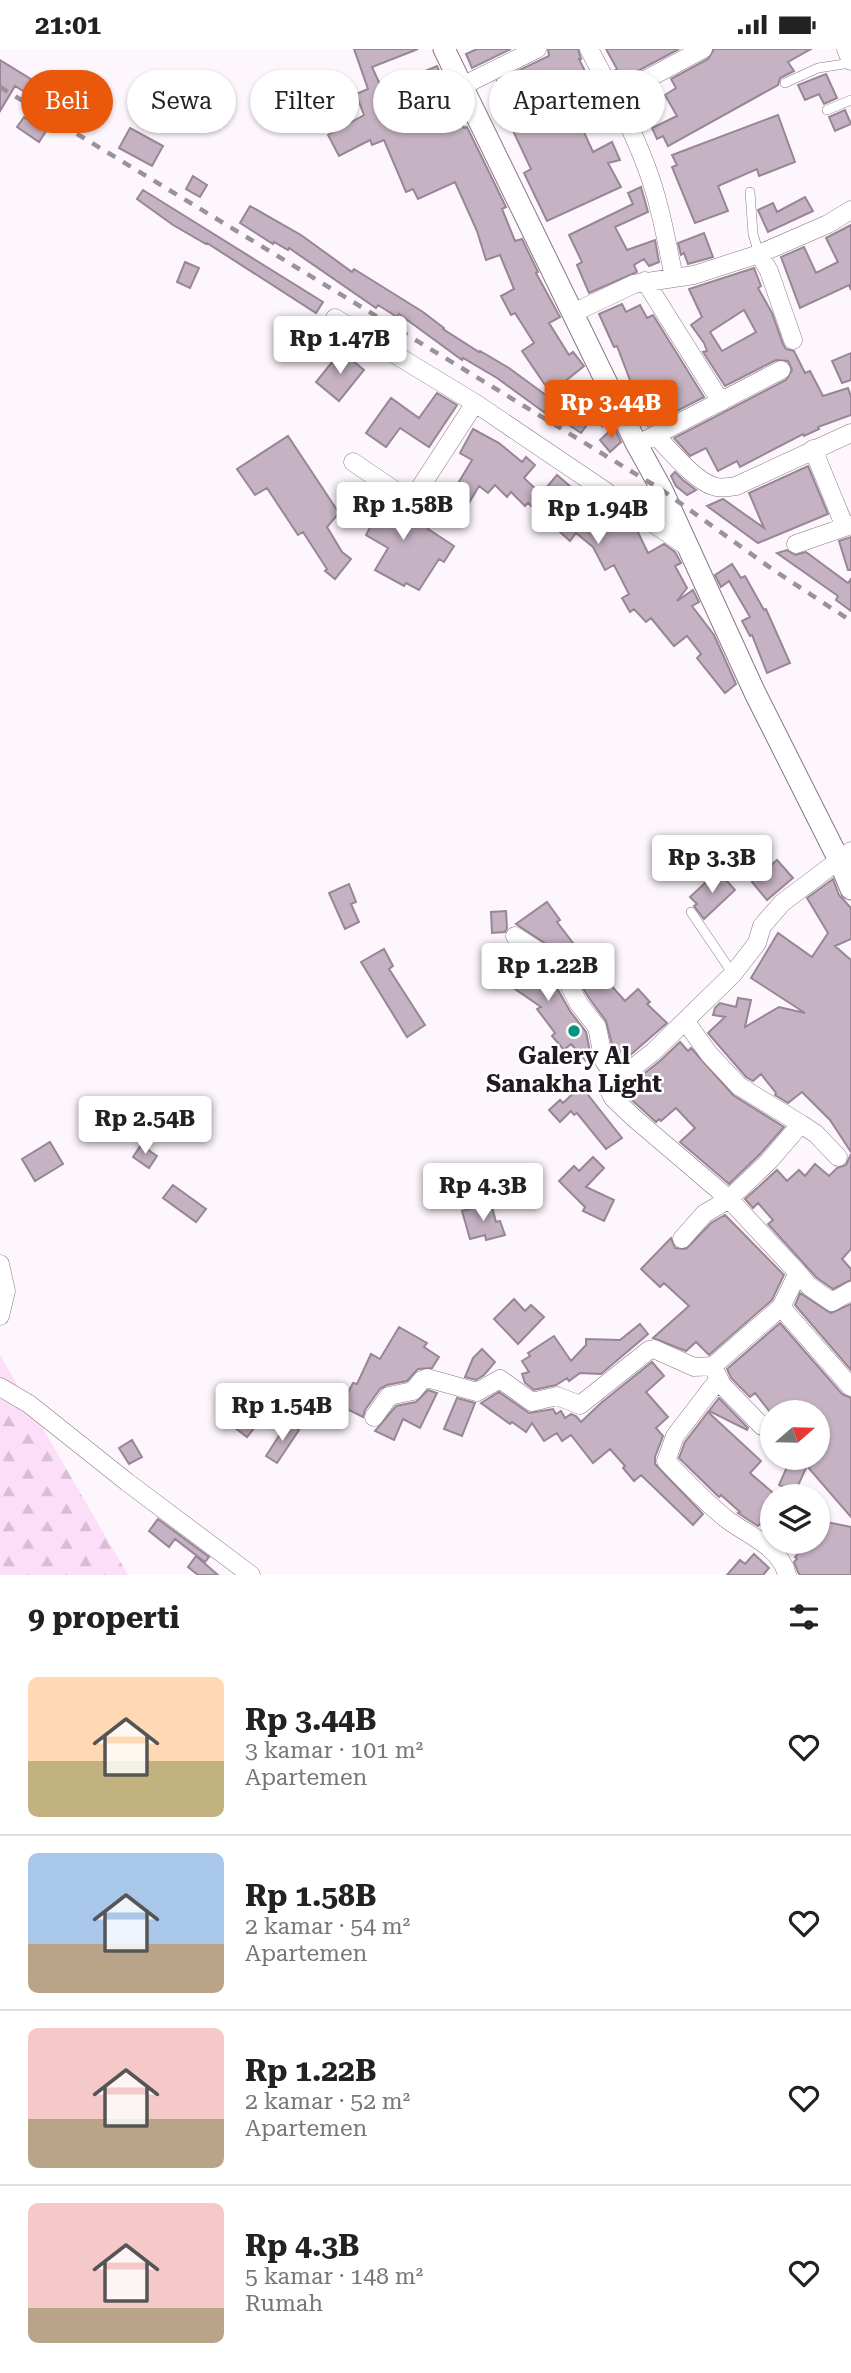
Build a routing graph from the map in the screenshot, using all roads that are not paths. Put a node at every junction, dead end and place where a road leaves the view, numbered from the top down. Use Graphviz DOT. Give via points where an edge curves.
graph roads {
  1 [pos="444,49"];
  2 [pos="537,49"];
  3 [pos="589,49"];
  4 [pos="703,49"];
  5 [pos="846,49"];
  6 [pos="851,62"];
  7 [pos="454,70"];
  8 [pos="601,70"];
  9 [pos="664,70"];
  10 [pos="475,80"];
  11 [pos="785,83"];
  12 [pos="851,100"];
  13 [pos="827,110"];
  14 [pos="475,113"];
  15 [pos="632,133"];
  16 [pos="750,193"];
  17 [pos="851,210"];
  18 [pos="760,254"];
  19 [pos="674,277"];
  20 [pos="645,281"];
  21 [pos="573,313"];
  22 [pos="335,318"];
  23 [pos="793,340"];
  24 [pos="781,370"];
  25 [pos="720,402"];
  26 [pos="474,403"];
  27 [pos="851,433"];
  28 [pos="646,440"];
  29 [pos="813,449"];
  30 [pos="353,462"];
  31 [pos="848,526"];
  32 [pos="796,544"];
  33 [pos="688,547"];
  34 [pos="845,856"];
  35 [pos="851,888"];
  36 [pos="691,912"];
  37 [pos="515,936"];
  38 [pos="733,974"];
  39 [pos="686,1022"];
  40 [pos="618,1080"];
  41 [pos="801,1124"];
  42 [pos="838,1157"];
  43 [pos="729,1199"];
  44 [pos="682,1239"];
  45 [pos="0,1264"];
  46 [pos="798,1273"];
  47 [pos="851,1291"];
  48 [pos="781,1307"];
  49 [pos="0,1316"];
  50 [pos="716,1373"];
  51 [pos="0,1387"];
  52 [pos="851,1387"];
  53 [pos="374,1417"];
  54 [pos="760,1424"];
  55 [pos="251,1575"];
  56 [pos="787,1575"];
  1 -- 7 [label="street"];
  2 -- 10 [label="street"];
  3 -- 8 [label="street"];
  4 -- 9 [label="street"];
  5 -- 6 [label="street"];
  6 -- 11 [label="lane" via="818,68"];
  12 -- 13 [label="lane"];
  14 -- 21 [label="street"];
  15 -- 19 [label="street" via="656,195"];
  16 -- 18 [label="lane" via="753,234"];
  17 -- 18 [label="street"];
  18 -- 19 [label="street"];
  18 -- 23 [label="street"];
  19 -- 20 [label="street"];
  20 -- 21 [label="street"];
  20 -- 25 [label="street"];
  21 -- 28 [label="street"];
  22 -- 26 [label="street"];
  24 -- 25 [label="street"];
  25 -- 28 [label="street"];
  26 -- 30 [label="street" via="414,497 400,494"];
  26 -- 33 [label="street"];
  27 -- 29 [label="street"];
  28 -- 29 [label="street" via="714,487 736,486"];
  28 -- 33 [label="street"];
  29 -- 31 [label="street"];
  31 -- 32 [label="street"];
  33 -- 34 [label="street" via="755,693"];
  34 -- 35 [label="street"];
  34 -- 38 [label="street" via="771,915"];
  36 -- 38 [label="lane"];
  37 -- 40 [label="street" via="554,961 597,1027 604,1061"];
  38 -- 39 [label="street"];
  39 -- 40 [label="street"];
  39 -- 41 [label="street" via="739,1086"];
  40 -- 43 [label="street" via="609,1090 613,1098"];
  41 -- 42 [label="street"];
  41 -- 43 [label="street"];
  43 -- 44 [label="street" via="704,1214"];
  43 -- 46 [label="street"];
  45 -- 49 [label="street" via="6,1291"];
  46 -- 47 [label="street" via="832,1302"];
  46 -- 48 [label="street"];
  48 -- 50 [label="street"];
  48 -- 52 [label="street"];
  50 -- 53 [label="street" via="649,1350 580,1405 557,1395 532,1402 500,1379 477,1392 427,1378 413,1391 389,1396"];
  50 -- 54 [label="street"];
  50 -- 56 [label="street" via="675,1436 666,1461 729,1520 774,1552"];
  51 -- 55 [label="street" via="29,1404"];
}
